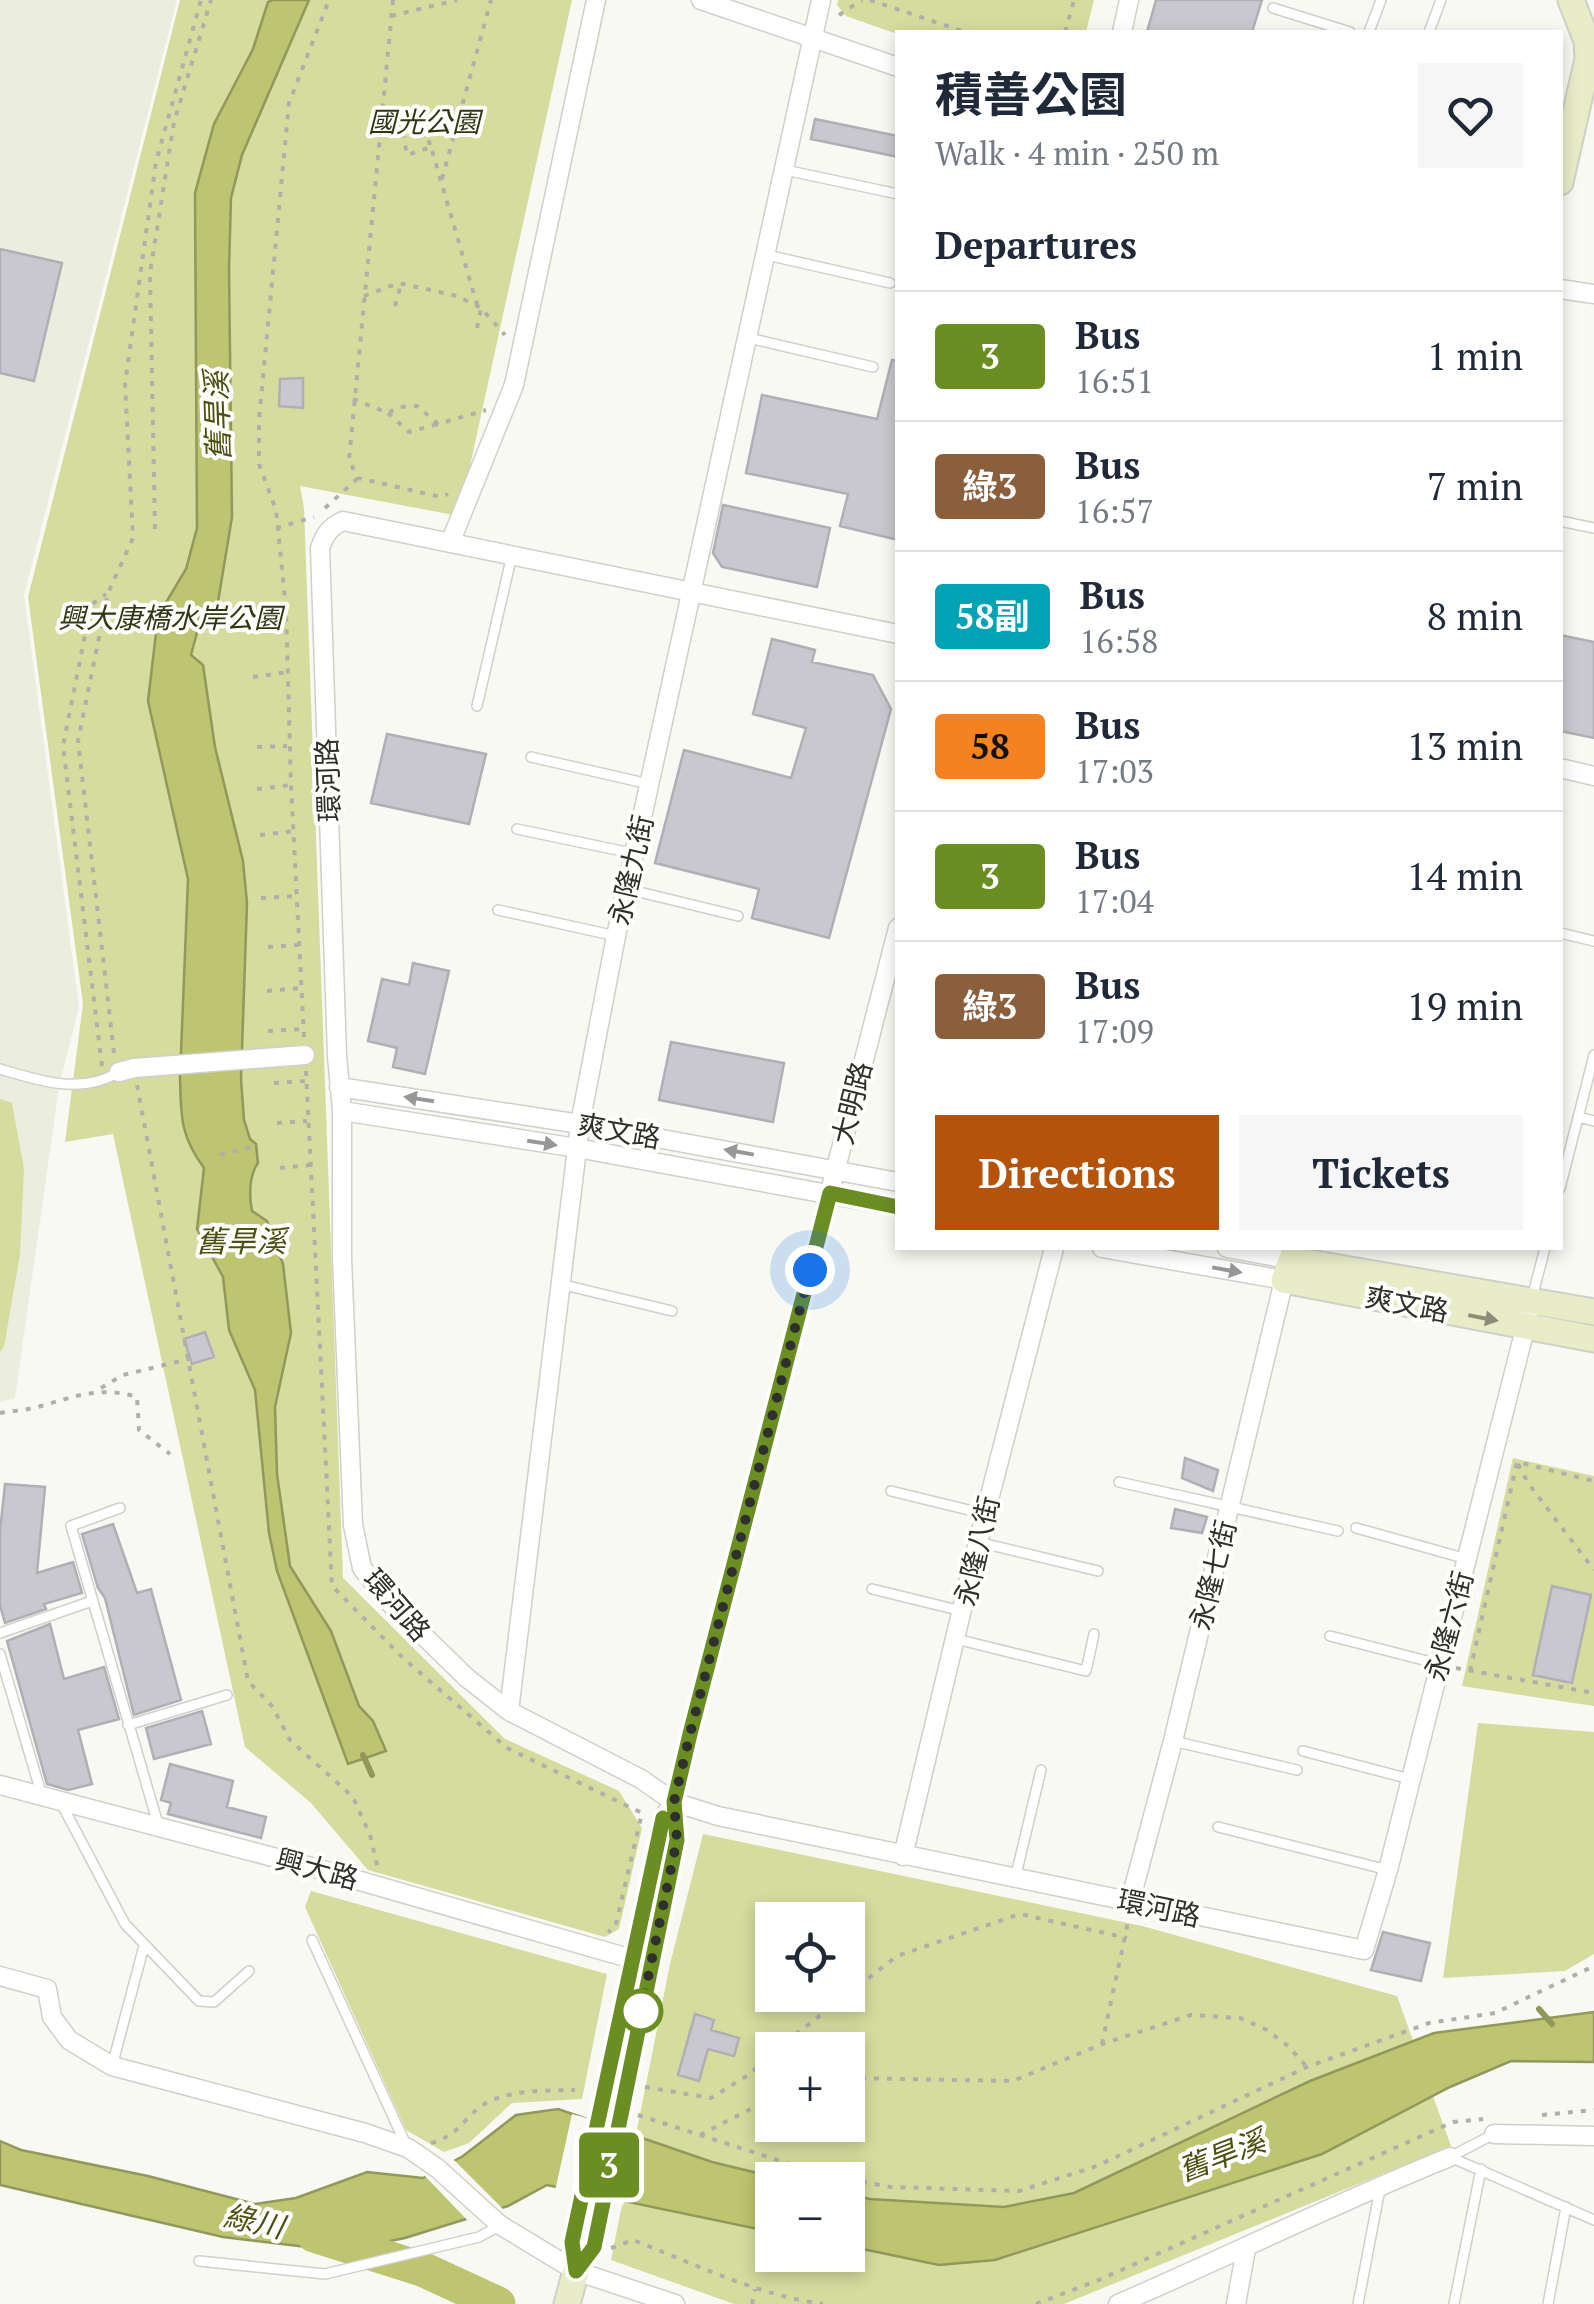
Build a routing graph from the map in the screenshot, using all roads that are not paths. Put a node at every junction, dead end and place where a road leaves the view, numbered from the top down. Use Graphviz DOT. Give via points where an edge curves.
graph roads {
  1 [pos="596,0"];
  2 [pos="701,0"];
  3 [pos="821,0"];
  4 [pos="1129,0"];
  5 [pos="1381,0"];
  6 [pos="1442,0"];
  7 [pos="1576,6"];
  8 [pos="1272,8"];
  9 [pos="1122,30"];
  10 [pos="1344,30"];
  11 [pos="1373,30"];
  12 [pos="1430,30"];
  13 [pos="813,38"];
  14 [pos="895,67"];
  15 [pos="1563,165"];
  16 [pos="785,170"];
  17 [pos="895,193"];
  18 [pos="767,255"];
  19 [pos="890,282"];
  20 [pos="1563,289"];
  21 [pos="1594,294"];
  22 [pos="749,338"];
  23 [pos="872,367"];
  24 [pos="1563,522"];
  25 [pos="1594,528"];
  26 [pos="450,543"];
  27 [pos="512,555"];
  28 [pos="690,594"];
  29 [pos="895,633"];
  30 [pos="476,706"];
  31 [pos="531,757"];
  32 [pos="1563,769"];
  33 [pos="1594,776"];
  34 [pos="649,784"];
  35 [pos="517,829"];
  36 [pos="636,854"];
  37 [pos="627,890"];
  38 [pos="498,910"];
  39 [pos="738,916"];
  40 [pos="1563,934"];
  41 [pos="616,936"];
  42 [pos="895,940"];
  43 [pos="1594,940"];
  44 [pos="304,1055"];
  45 [pos="1594,1055"];
  46 [pos="0,1069"];
  47 [pos="119,1074"];
  48 [pos="339,1087"];
  49 [pos="342,1111"];
  50 [pos="1578,1117"];
  51 [pos="1594,1120"];
  52 [pos="580,1124"];
  53 [pos="577,1148"];
  54 [pos="836,1169"];
  55 [pos="1563,1176"];
  56 [pos="895,1181"];
  57 [pos="830,1193"];
  58 [pos="895,1206"];
  59 [pos="1053,1250"];
  60 [pos="1129,1250"];
  61 [pos="1236,1250"];
  62 [pos="1544,1250"];
  63 [pos="1291,1262"];
  64 [pos="560,1284"];
  65 [pos="1532,1300"];
  66 [pos="672,1310"];
  67 [pos="1594,1312"];
  68 [pos="1526,1327"];
  69 [pos="1594,1339"];
  70 [pos="1118,1482"];
  71 [pos="891,1491"];
  72 [pos="1230,1506"];
  73 [pos="120,1508"];
  74 [pos="985,1514"];
  75 [pos="1356,1528"];
  76 [pos="1338,1531"];
  77 [pos="978,1542"];
  78 [pos="1467,1559"];
  79 [pos="1098,1571"];
  80 [pos="872,1589"];
  81 [pos="92,1601"];
  82 [pos="963,1612"];
  83 [pos="0,1633"];
  84 [pos="1094,1634"];
  85 [pos="1330,1636"];
  86 [pos="956,1640"];
  87 [pos="0,1654"];
  88 [pos="1439,1664"];
  89 [pos="227,1696"];
  90 [pos="509,1711"];
  91 [pos="128,1724"];
  92 [pos="1173,1741"];
  93 [pos="1303,1751"];
  94 [pos="1040,1770"];
  95 [pos="1298,1770"];
  96 [pos="1410,1778"];
  97 [pos="0,1785"];
  98 [pos="51,1798"];
  99 [pos="674,1802"];
  100 [pos="158,1827"];
  101 [pos="1218,1828"];
  102 [pos="903,1856"];
  103 [pos="1388,1870"];
  104 [pos="1015,1879"];
  105 [pos="1130,1902"];
  106 [pos="312,1940"];
  107 [pos="144,1946"];
  108 [pos="1364,1950"];
  109 [pos="632,1959"];
  110 [pos="248,1972"];
  111 [pos="0,1976"];
  112 [pos="112,2066"];
  113 [pos="612,2102"];
  114 [pos="1493,2127"];
  115 [pos="1594,2136"];
  116 [pos="408,2148"];
  117 [pos="1450,2157"];
  118 [pos="1482,2169"];
  119 [pos="1380,2185"];
  120 [pos="1566,2207"];
  121 [pos="1594,2220"];
  122 [pos="500,2225"];
  123 [pos="1246,2249"];
  124 [pos="200,2261"];
  125 [pos="576,2271"];
  126 [pos="567,2304"];
  127 [pos="675,2304"];
  128 [pos="1118,2304"];
  129 [pos="1236,2304"];
  130 [pos="1358,2304"];
  131 [pos="1454,2304"];
  132 [pos="1548,2304"];
  1 -- 26 [label="street" via="514,385"];
  2 -- 13 [label="street"];
  3 -- 13 [label="street, 永隆九街"];
  4 -- 9 [label="street"];
  5 -- 11 [label="lane"];
  6 -- 12 [label="lane"];
  7 -- 15 [label="street" via="1588,59"];
  8 -- 10 [label="lane"];
  13 -- 14 [label="street"];
  13 -- 16 [label="street, 永隆九街"];
  16 -- 17 [label="lane"];
  16 -- 18 [label="street, 永隆九街"];
  18 -- 19 [label="lane"];
  18 -- 22 [label="street, 永隆九街"];
  20 -- 21 [label="street"];
  22 -- 23 [label="lane"];
  22 -- 28 [label="street, 永隆九街"];
  24 -- 25 [label="lane"];
  26 -- 27 [label="street"];
  26 -- 48 [label="street, 環河路" via="342,521 328,530 320,548"];
  27 -- 28 [label="street"];
  27 -- 30 [label="lane"];
  28 -- 29 [label="street"];
  28 -- 34 [label="street, 永隆九街"];
  31 -- 34 [label="lane"];
  32 -- 33 [label="street"];
  34 -- 36 [label="street, 永隆九街"];
  35 -- 36 [label="lane"];
  36 -- 37 [label="street, 永隆九街"];
  37 -- 39 [label="lane"];
  37 -- 41 [label="street, 永隆九街"];
  38 -- 41 [label="lane"];
  40 -- 43 [label="lane"];
  41 -- 52 [label="street, 永隆九街"];
  42 -- 54 [label="street, 大明路"];
  44 -- 47 [label="street"];
  45 -- 50 [label="lane"];
  46 -- 47 [label="lane" via="60,1086"];
  48 -- 49 [label="street, 環河路"];
  52 -- 48 [label="street, 爽文路, one-way"];
  49 -- 53 [label="street, 爽文路, one-way"];
  49 -- 90 [label="street, 環河路" via="348,1435 362,1568 428,1643"];
  50 -- 51 [label="lane"];
  50 -- 55 [label="lane"];
  52 -- 53 [label="street, 永隆九街"];
  54 -- 52 [label="street, 爽文路, one-way"];
  53 -- 57 [label="street, 爽文路"];
  53 -- 64 [label="street, 永隆九街"];
  54 -- 56 [label="street, 爽文路"];
  54 -- 57 [label="street, 大明路"];
  57 -- 58 [label="street, 爽文路"];
  57 -- 99 [label="street, 大明路"];
  59 -- 74 [label="street, 永隆八街"];
  60 -- 63 [label="street, 爽文路, one-way"];
  61 -- 63 [label="street, 爽文路"];
  62 -- 65 [label="lane"];
  63 -- 65 [label="street, 爽文路"];
  63 -- 68 [label="street, 爽文路, one-way"];
  63 -- 72 [label="street, 永隆七街"];
  64 -- 66 [label="lane"];
  64 -- 90 [label="street, 永隆九街"];
  65 -- 67 [label="street, 爽文路"];
  65 -- 68 [label="street, 永隆六街"];
  68 -- 69 [label="street, 爽文路"];
  68 -- 78 [label="street, 永隆六街"];
  70 -- 72 [label="lane"];
  71 -- 74 [label="lane"];
  72 -- 76 [label="lane"];
  72 -- 92 [label="street, 永隆七街"];
  73 -- 81 [label="lane" via="71,1526"];
  74 -- 77 [label="street, 永隆八街"];
  75 -- 78 [label="lane"];
  77 -- 79 [label="lane"];
  77 -- 82 [label="street, 永隆八街"];
  78 -- 88 [label="street, 永隆六街"];
  80 -- 82 [label="lane"];
  81 -- 83 [label="lane"];
  81 -- 91 [label="lane"];
  82 -- 86 [label="street, 永隆八街"];
  84 -- 86 [label="lane" via="1086,1670"];
  85 -- 88 [label="lane"];
  86 -- 102 [label="street, 永隆八街"];
  87 -- 98 [label="lane"];
  88 -- 96 [label="street, 永隆六街"];
  89 -- 91 [label="lane"];
  90 -- 99 [label="street, 環河路" via="641,1778"];
  91 -- 100 [label="lane"];
  92 -- 95 [label="lane"];
  92 -- 105 [label="street, 永隆七街"];
  93 -- 96 [label="lane"];
  94 -- 104 [label="lane"];
  96 -- 103 [label="street, 永隆六街"];
  97 -- 98 [label="street, 興大路"];
  98 -- 100 [label="street, 興大路"];
  98 -- 107 [label="lane"];
  99 -- 102 [label="street, 環河路"];
  99 -- 109 [label="street, 大明路" via="663,1818"];
  99 -- 113 [label="street, 大明路" via="677,1840 626,2082"];
  100 -- 109 [label="street, 興大路"];
  101 -- 103 [label="lane"];
  102 -- 104 [label="street, 環河路"];
  103 -- 108 [label="street, 永隆六街"];
  104 -- 105 [label="street, 環河路"];
  105 -- 108 [label="street, 環河路"];
  106 -- 116 [label="lane"];
  107 -- 110 [label="lane" via="199,2001 214,2002"];
  107 -- 112 [label="lane"];
  109 -- 113 [label="street, 大明路"];
  111 -- 112 [label="street" via="47,1988 52,2017 70,2040"];
  112 -- 116 [label="street"];
  113 -- 125 [label="street" via="572,2242"];
  113 -- 125 [label="street" via="602,2247"];
  114 -- 115 [label="street"];
  114 -- 117 [label="lane"];
  116 -- 122 [label="street"];
  117 -- 118 [label="lane"];
  117 -- 119 [label="street"];
  118 -- 120 [label="lane"];
  118 -- 131 [label="lane"];
  119 -- 123 [label="street"];
  119 -- 130 [label="lane"];
  120 -- 121 [label="lane"];
  120 -- 132 [label="lane"];
  122 -- 124 [label="lane" via="325,2274"];
  122 -- 125 [label="street"];
  123 -- 128 [label="street"];
  123 -- 129 [label="street"];
  125 -- 126 [label="street"];
  125 -- 127 [label="street"];
}
